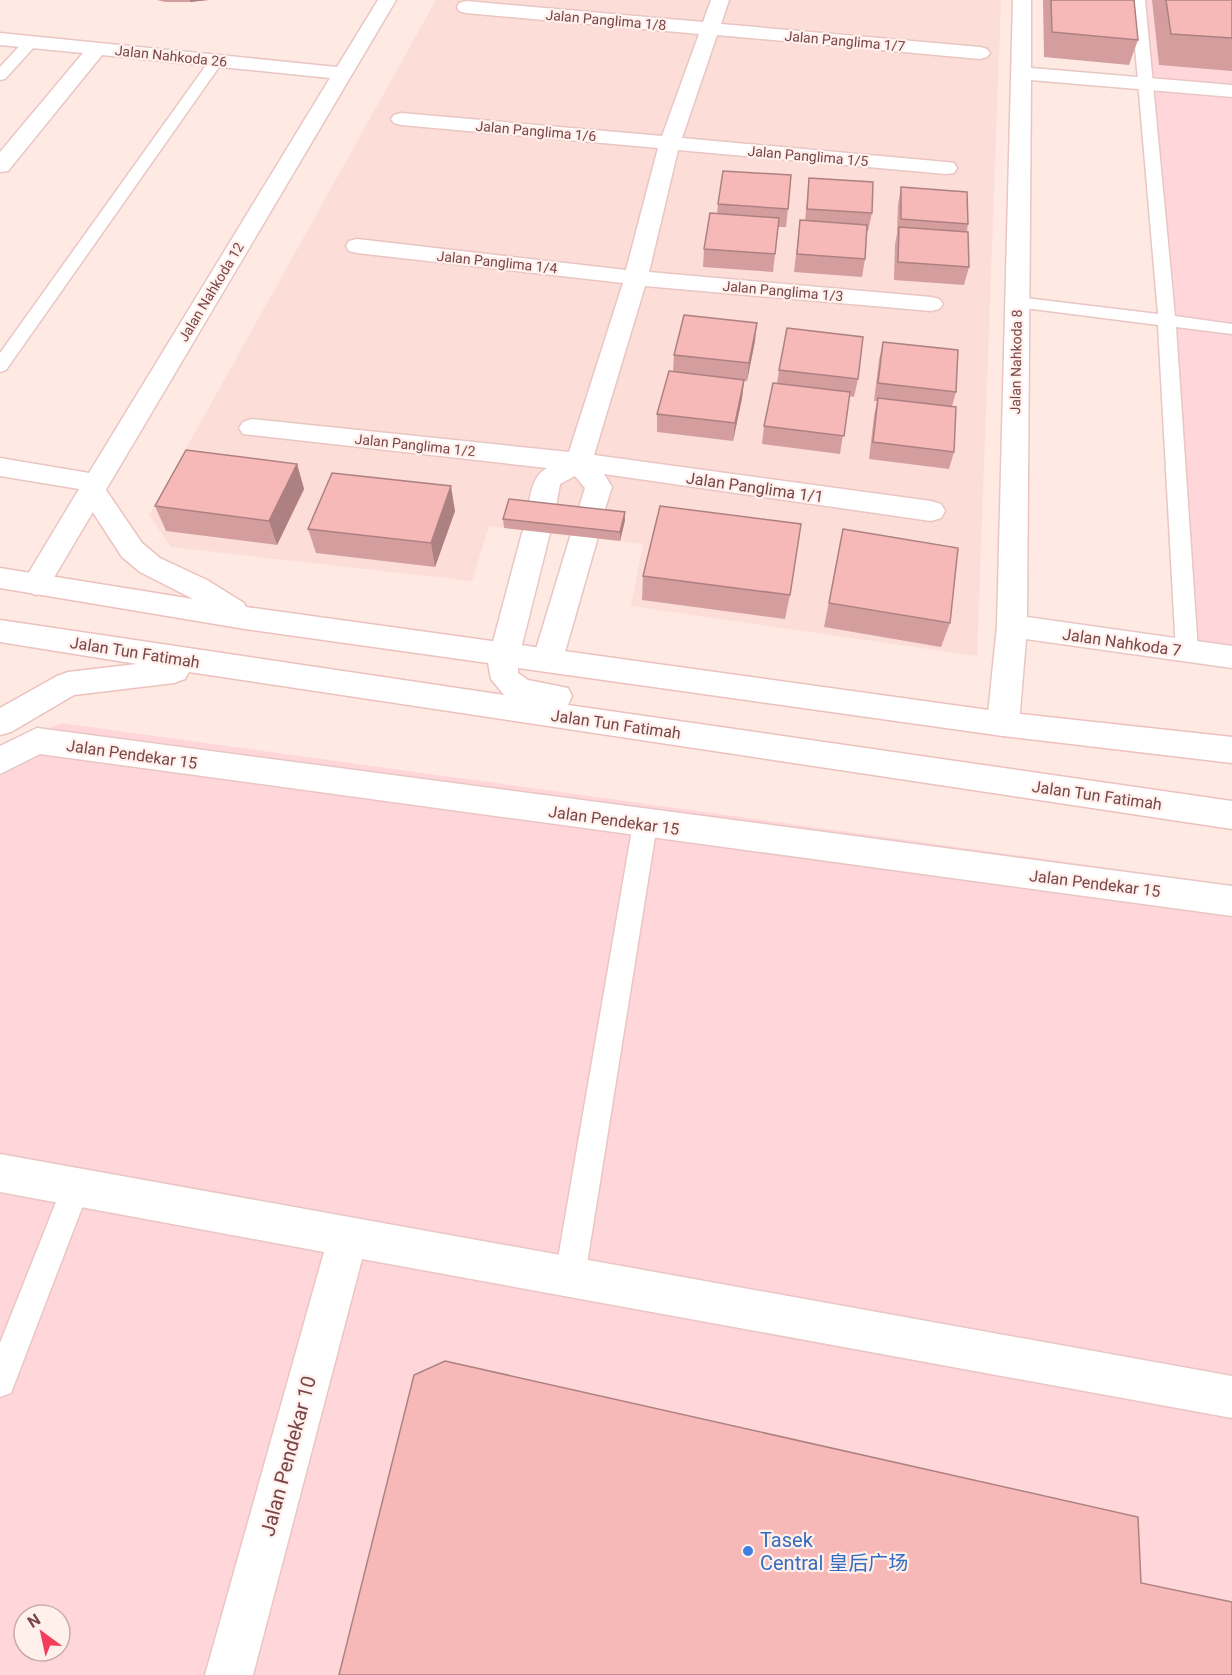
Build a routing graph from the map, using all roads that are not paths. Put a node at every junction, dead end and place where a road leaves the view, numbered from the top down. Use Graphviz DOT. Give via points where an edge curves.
graph roads {
  1 [pos="387,0"];
  2 [pos="720,0"];
  3 [pos="1022,0"];
  4 [pos="1138,0"];
  5 [pos="466,7"];
  6 [pos="710,30"];
  7 [pos="0,39"];
  8 [pos="31,42"];
  9 [pos="98,49"];
  10 [pos="980,52"];
  11 [pos="217,60"];
  12 [pos="343,73"];
  13 [pos="1020,73"];
  14 [pos="0,76"];
  15 [pos="1147,84"];
  16 [pos="1232,91"];
  17 [pos="401,119"];
  18 [pos="670,142"];
  19 [pos="0,166"];
  20 [pos="946,168"];
  21 [pos="357,246"];
  22 [pos="636,278"];
  23 [pos="1017,302"];
  24 [pos="931,304"];
  25 [pos="1167,321"];
  26 [pos="1232,329"];
  27 [pos="0,366"];
  28 [pos="252,428"];
  29 [pos="579,462"];
  30 [pos="0,467"];
  31 [pos="95,487"];
  32 [pos="931,512"];
  33 [pos="0,578"];
  34 [pos="36,584"];
  35 [pos="244,618"];
  36 [pos="1012,626"];
  37 [pos="3,637"];
  38 [pos="1187,651"];
  39 [pos="505,653"];
  40 [pos="1232,657"];
  41 [pos="548,659"];
  42 [pos="224,666"];
  43 [pos="0,723"];
  44 [pos="1003,724"];
  45 [pos="709,738"];
  46 [pos="1232,750"];
  47 [pos="0,761"];
  48 [pos="1232,815"];
  49 [pos="645,824"];
  50 [pos="1232,901"];
  51 [pos="0,1173"];
  52 [pos="76,1187"];
  53 [pos="348,1236"];
  54 [pos="570,1276"];
  55 [pos="0,1382"];
  56 [pos="1232,1397"];
  57 [pos="229,1675"];
  1 -- 12 [label="street, Jalan Nahkoda 12"];
  2 -- 6 [label="street"];
  3 -- 13 [label="street, Jalan Nahkoda 8"];
  4 -- 15 [label="lane"];
  5 -- 6 [label="street, Jalan Panglima 1/8"];
  6 -- 10 [label="street, Jalan Panglima 1/7"];
  6 -- 18 [label="street"];
  7 -- 8 [label="street, Jalan Nahkoda 26"];
  8 -- 9 [label="street, Jalan Nahkoda 26"];
  8 -- 14 [label="lane"];
  9 -- 11 [label="street, Jalan Nahkoda 26"];
  9 -- 19 [label="street"];
  11 -- 12 [label="street, Jalan Nahkoda 26"];
  11 -- 27 [label="lane"];
  12 -- 31 [label="street, Jalan Nahkoda 12"];
  13 -- 15 [label="street"];
  13 -- 23 [label="street, Jalan Nahkoda 8"];
  15 -- 16 [label="street"];
  15 -- 25 [label="lane"];
  17 -- 18 [label="street, Jalan Panglima 1/6"];
  18 -- 20 [label="street, Jalan Panglima 1/5"];
  18 -- 22 [label="street"];
  21 -- 22 [label="street, Jalan Panglima 1/4"];
  22 -- 24 [label="street, Jalan Panglima 1/3"];
  22 -- 29 [label="street"];
  23 -- 25 [label="lane"];
  23 -- 36 [label="street, Jalan Nahkoda 8"];
  25 -- 26 [label="lane"];
  25 -- 38 [label="lane"];
  28 -- 29 [label="street, Jalan Panglima 1/2"];
  29 -- 32 [label="street, Jalan Panglima 1/1"];
  29 -- 39 [label="street" via="548,479"];
  29 -- 41 [label="street" via="599,487"];
  30 -- 31 [label="street"];
  31 -- 34 [label="street, Jalan Nahkoda 12"];
  31 -- 35 [label="street" via="132,550 150,565 197,587"];
  33 -- 34 [label="street"];
  34 -- 35 [label="street"];
  34 -- 37 [label="street, Jalan Nahkoda 12"];
  35 -- 39 [label="street"];
  36 -- 38 [label="street, Jalan Nahkoda 7"];
  36 -- 44 [label="street, Jalan Nahkoda 8"];
  37 -- 42 [label="street, Jalan Tun Fatimah"];
  38 -- 40 [label="street, Jalan Nahkoda 7"];
  39 -- 41 [label="street"];
  39 -- 45 [label="street" via="503,672 509,682 525,692 685,712 697,720"];
  41 -- 44 [label="street"];
  42 -- 43 [label="street" via="68,684"];
  42 -- 45 [label="street, Jalan Tun Fatimah"];
  44 -- 46 [label="street"];
  45 -- 48 [label="street, Jalan Tun Fatimah"];
  47 -- 49 [label="street, Jalan Pendekar 15" via="37,741"];
  49 -- 50 [label="street, Jalan Pendekar 15"];
  49 -- 54 [label="lane"];
  51 -- 52 [label="street"];
  52 -- 53 [label="street"];
  52 -- 55 [label="lane"];
  53 -- 54 [label="street"];
  53 -- 57 [label="street, Jalan Pendekar 10"];
  54 -- 56 [label="street"];
}
